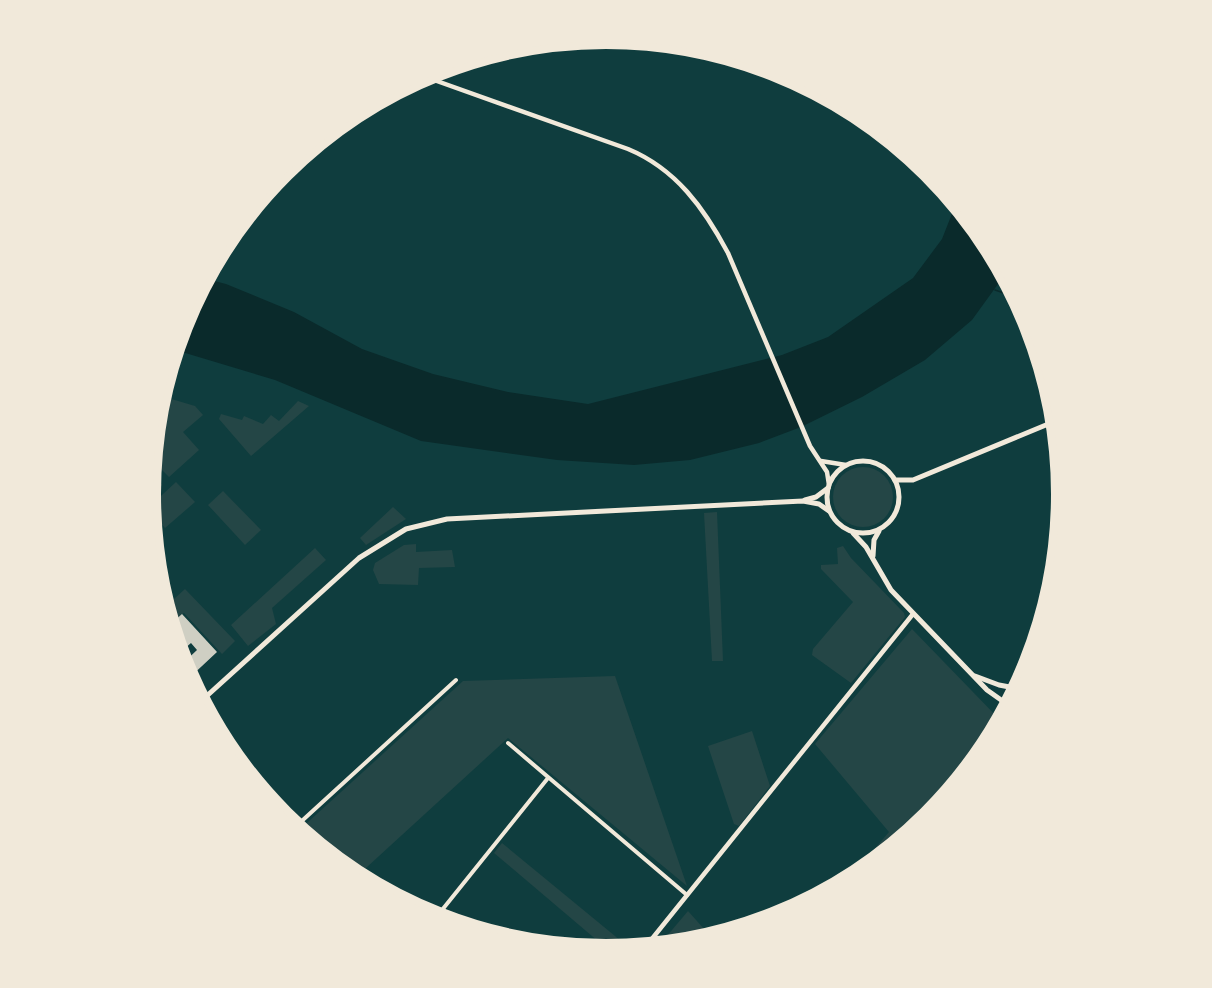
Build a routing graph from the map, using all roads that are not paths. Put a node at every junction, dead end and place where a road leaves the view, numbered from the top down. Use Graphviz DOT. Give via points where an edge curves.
graph roads {
  1 [pos="433,80"];
  2 [pos="1049,424"];
  3 [pos="819,460"];
  4 [pos="846,465"];
  5 [pos="895,480"];
  6 [pos="828,486"];
  7 [pos="803,501"];
  8 [pos="829,511"];
  9 [pos="879,530"];
  10 [pos="853,532"];
  11 [pos="875,563"];
  12 [pos="913,614"];
  13 [pos="971,674"];
  14 [pos="456,680"];
  15 [pos="1012,687"];
  16 [pos="205,697"];
  17 [pos="1004,703"];
  18 [pos="508,743"];
  19 [pos="548,778"];
  20 [pos="300,822"];
  21 [pos="687,895"];
  22 [pos="441,911"];
  23 [pos="651,940"];
  1 -- 3 [label="main road" via="612,143 663,168 690,194 728,253 806,438"];
  2 -- 5 [label="main road" via="913,480"];
  3 -- 4 [label="main road"];
  3 -- 6 [label="main road" via="827,472"];
  4 -- 5 [label="main road" via="857,461 879,464"];
  4 -- 6 [label="main road"];
  5 -- 9 [label="main road" via="898,510"];
  6 -- 7 [label="main road" via="816,497"];
  6 -- 8 [label="main road"];
  7 -- 8 [label="main road"];
  7 -- 16 [label="main road" via="524,513 415,526 394,534 359,558"];
  8 -- 10 [label="main road" via="836,522"];
  9 -- 10 [label="main road" via="869,534"];
  9 -- 11 [label="main road" via="873,545"];
  10 -- 11 [label="main road"];
  11 -- 12 [label="main road" via="891,590"];
  12 -- 13 [label="main road"];
  12 -- 21 [label="main road"];
  13 -- 15 [label="main road"];
  13 -- 17 [label="main road"];
  14 -- 20 [label="street"];
  18 -- 19 [label="street"];
  19 -- 21 [label="street"];
  19 -- 22 [label="street"];
  21 -- 23 [label="main road"];
}
